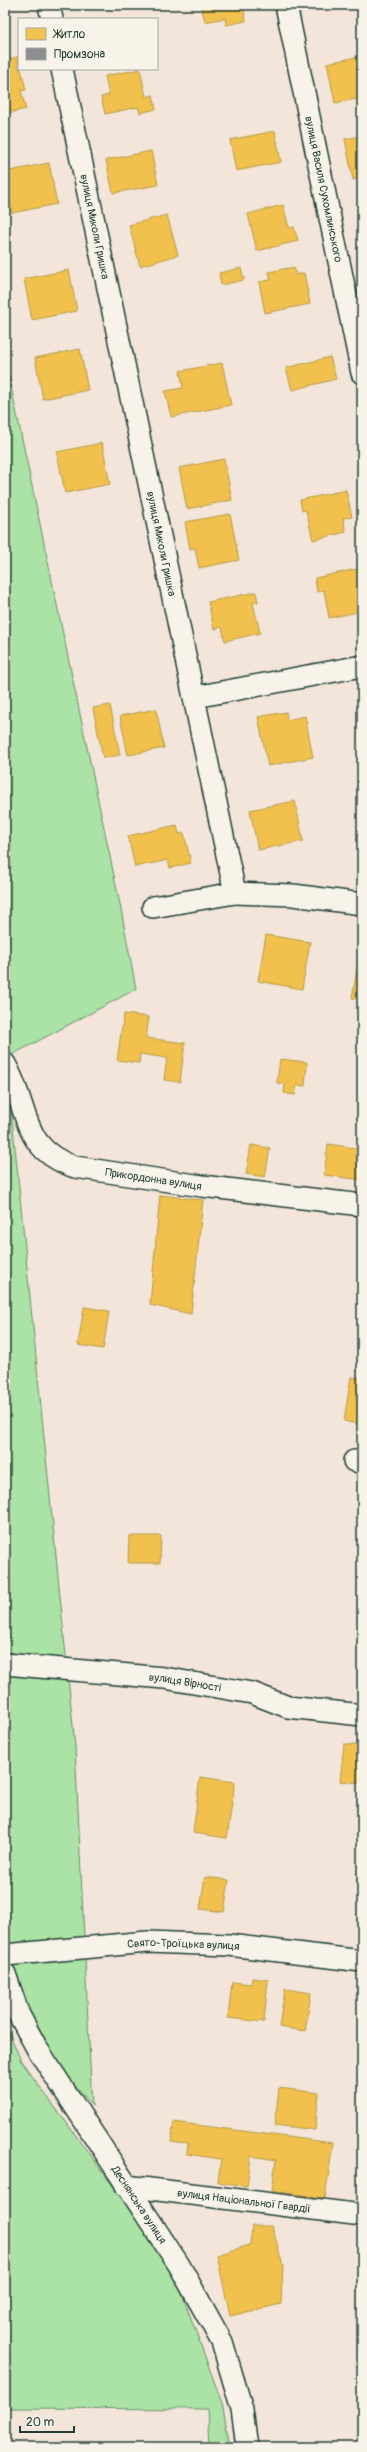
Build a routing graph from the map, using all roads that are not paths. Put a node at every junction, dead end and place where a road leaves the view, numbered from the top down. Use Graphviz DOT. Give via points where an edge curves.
graph roads {
  1 [pos="49,5"];
  2 [pos="286,5"];
  3 [pos="52,18"];
  4 [pos="62,70"];
  5 [pos="362,373"];
  6 [pos="362,666"];
  7 [pos="195,697"];
  8 [pos="236,893"];
  9 [pos="362,904"];
  10 [pos="153,907"];
  11 [pos="5,1064"];
  12 [pos="362,1205"];
  13 [pos="5,1664"];
  14 [pos="362,1715"];
  15 [pos="5,1955"];
  16 [pos="362,1961"];
  17 [pos="5,1974"];
  18 [pos="126,2186"];
  19 [pos="362,2215"];
  20 [pos="247,2447"];
  1 -- 3 [label="street"];
  2 -- 5 [label="street, вулиця Василя Сухомлинського"];
  4 -- 7 [label="street, вулиця Миколи Гришка"];
  6 -- 7 [label="street"];
  7 -- 8 [label="street, вулиця Миколи Гришка"];
  8 -- 9 [label="street" via="293,895"];
  8 -- 10 [label="street"];
  11 -- 12 [label="street, Прикордонна вулиця" via="14,1080 31,1133 41,1147 57,1161 75,1167 202,1186"];
  13 -- 14 [label="street, вулиця Вірності" via="164,1678 252,1693 288,1706"];
  15 -- 16 [label="street, Свято-Троїцька вулиця" via="147,1942 229,1945"];
  17 -- 18 [label="street, Деснянська вулиця" via="19,2015 38,2050"];
  18 -- 19 [label="street, вулиця Національної Гвардії"];
  18 -- 20 [label="street, Деснянська вулиця" via="179,2265 222,2342 242,2409"];
}
